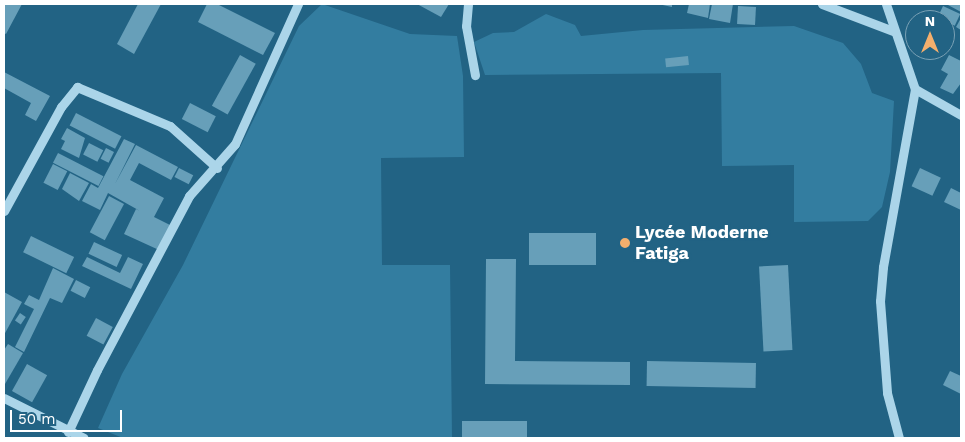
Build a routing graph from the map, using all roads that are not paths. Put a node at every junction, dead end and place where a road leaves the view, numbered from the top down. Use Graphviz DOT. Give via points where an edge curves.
graph roads {
  1 [pos="298,4"];
  2 [pos="468,4"];
  3 [pos="822,4"];
  4 [pos="886,4"];
  5 [pos="893,31"];
  6 [pos="475,75"];
  7 [pos="914,89"];
  8 [pos="961,115"];
  9 [pos="217,168"];
  10 [pos="4,211"];
  11 [pos="4,398"];
  12 [pos="68,432"];
  13 [pos="84,438"];
  14 [pos="899,438"];
  1 -- 9 [label="street" via="235,144"];
  2 -- 6 [label="street" via="466,26"];
  3 -- 5 [label="street"];
  4 -- 5 [label="street"];
  5 -- 7 [label="street"];
  7 -- 8 [label="street"];
  7 -- 14 [label="street" via="880,301 887,393"];
  9 -- 10 [label="street" via="170,126 77,87 61,107"];
  9 -- 12 [label="street" via="190,196 128,309"];
  11 -- 12 [label="street"];
  12 -- 13 [label="street"];
}
